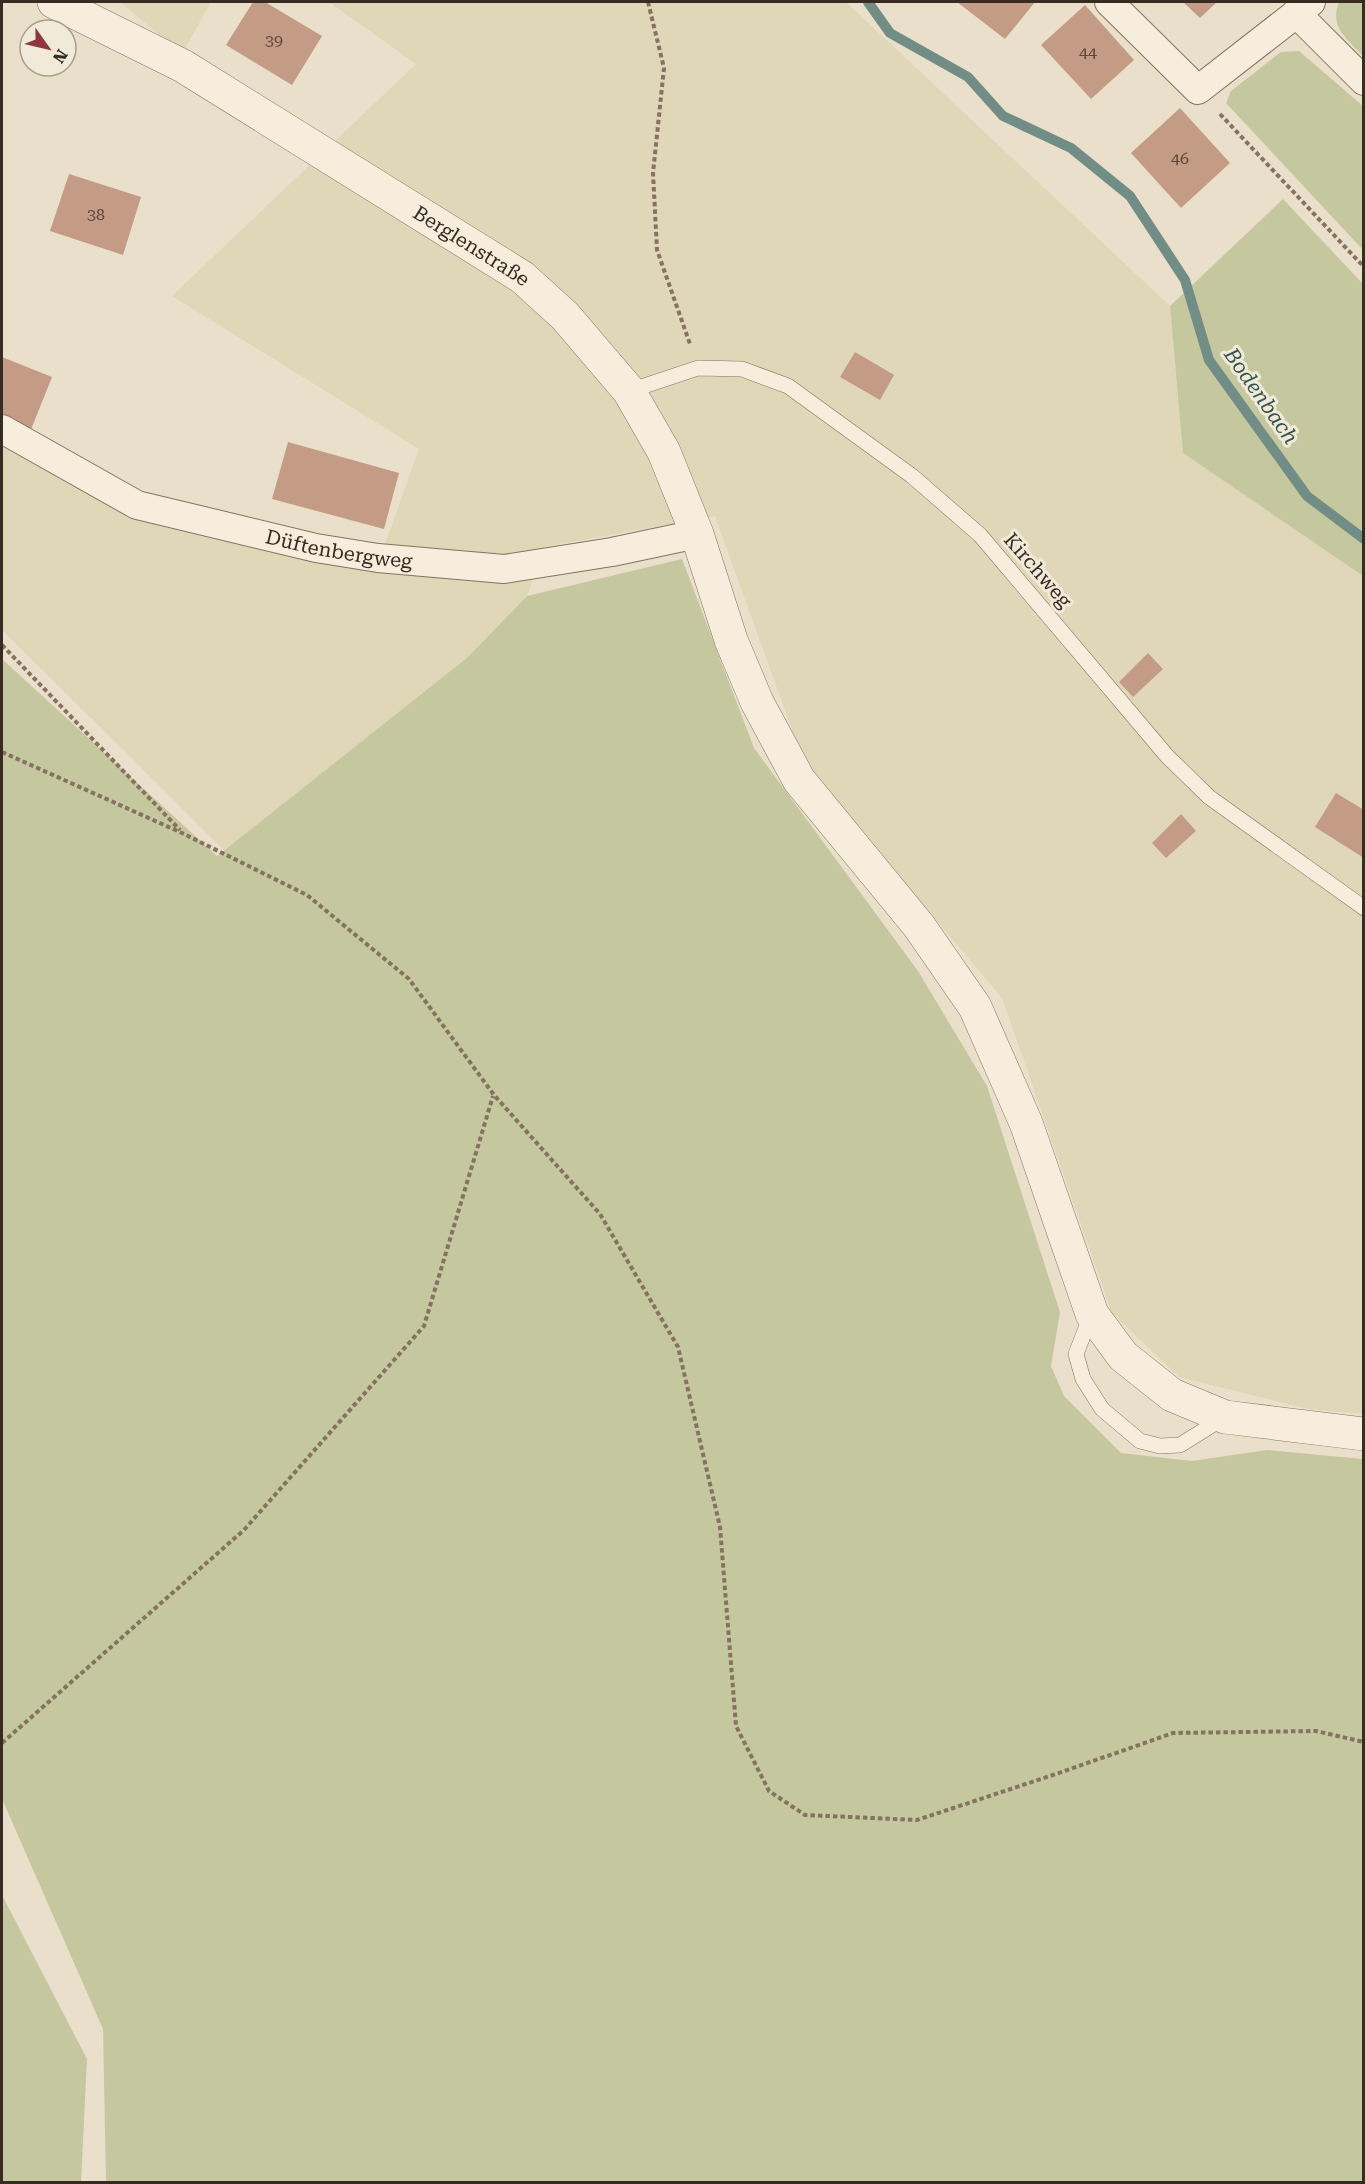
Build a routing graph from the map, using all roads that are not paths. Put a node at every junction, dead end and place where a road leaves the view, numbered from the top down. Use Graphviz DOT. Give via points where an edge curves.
graph roads {
  1 [pos="54,2"];
  2 [pos="1108,2"];
  3 [pos="1303,7"];
  4 [pos="1364,81"];
  5 [pos="629,391"];
  6 [pos="2,429"];
  7 [pos="697,534"];
  8 [pos="1364,908"];
  9 [pos="1092,1314"];
  10 [pos="1225,1418"];
  11 [pos="1364,1434"];
  1 -- 5 [label="street, Berglenstraße" via="183,66 522,277 565,316"];
  2 -- 3 [label="street" via="1198,90"];
  3 -- 4 [label="street"];
  5 -- 7 [label="street, Berglenstraße" via="664,452"];
  5 -- 8 [label="lane, Kirchweg" via="698,368 742,369 788,386 912,476 980,535 1167,756 1209,797"];
  6 -- 7 [label="street, Düftenbergweg" via="137,505 316,548 378,558 504,569"];
  7 -- 9 [label="street, Berglenstraße" via="731,640 757,702 799,780 919,926 975,1007 1026,1123"];
  9 -- 10 [label="street, Berglenstraße" via="1123,1356 1172,1395"];
  9 -- 10 [label="lane" via="1076,1353 1083,1379 1102,1409 1140,1441 1180,1445"];
  10 -- 11 [label="street, Berglenstraße"];
}
